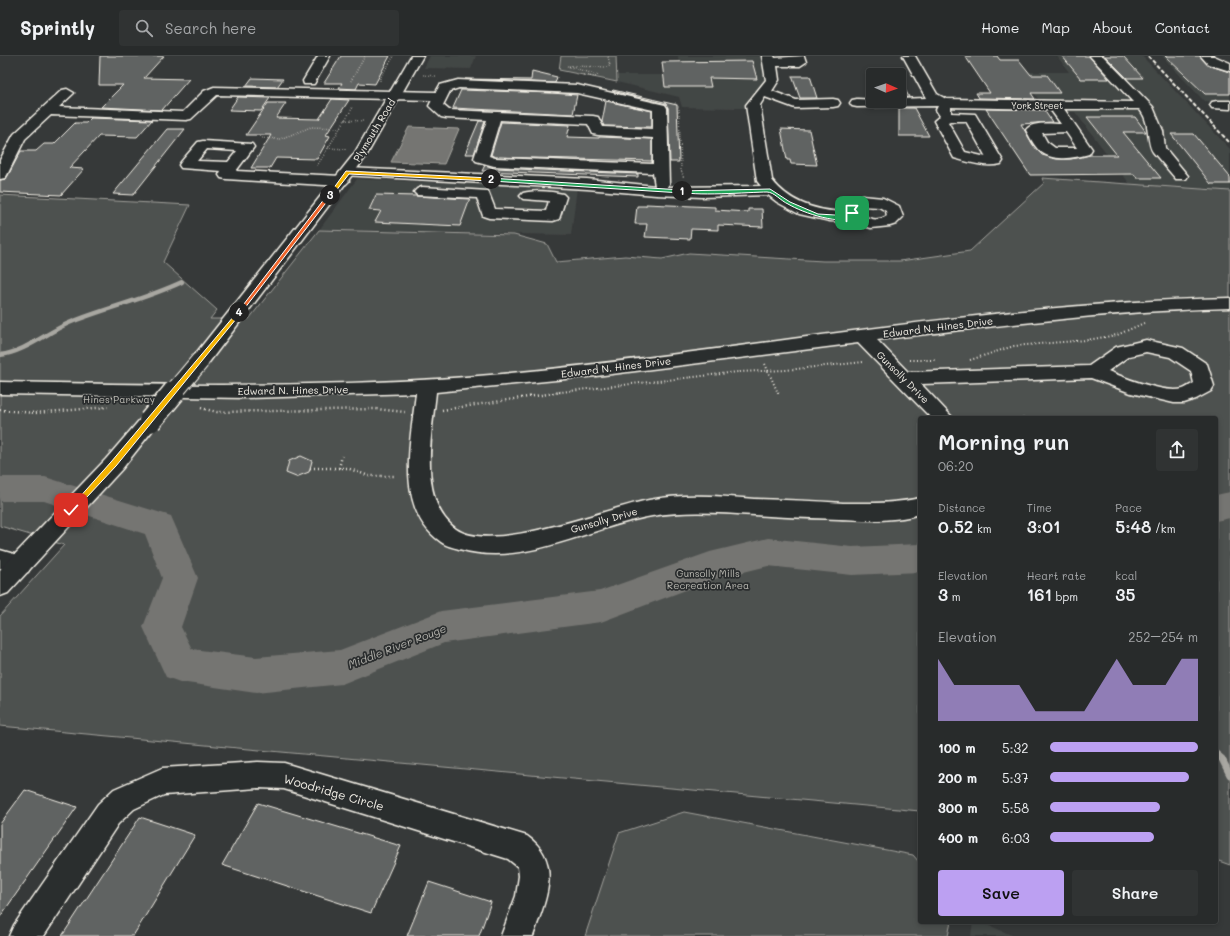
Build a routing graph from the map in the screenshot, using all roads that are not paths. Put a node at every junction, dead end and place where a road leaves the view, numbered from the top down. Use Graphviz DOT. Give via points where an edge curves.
graph roads {
  1 [pos="324,56"];
  2 [pos="417,56"];
  3 [pos="798,56"];
  4 [pos="909,56"];
  5 [pos="1096,56"];
  6 [pos="1207,56"];
  7 [pos="769,59"];
  8 [pos="1230,67"];
  9 [pos="309,81"];
  10 [pos="763,92"];
  11 [pos="67,93"];
  12 [pos="395,94"];
  13 [pos="599,94"];
  14 [pos="440,96"];
  15 [pos="858,103"];
  16 [pos="833,104"];
  17 [pos="1054,105"];
  18 [pos="944,107"];
  19 [pos="47,111"];
  20 [pos="495,116"];
  21 [pos="1151,118"];
  22 [pos="593,120"];
  23 [pos="1070,128"];
  24 [pos="660,134"];
  25 [pos="232,167"];
  26 [pos="660,169"];
  27 [pos="0,175"];
  28 [pos="1181,176"];
  29 [pos="344,177"];
  30 [pos="488,179"];
  31 [pos="660,190"];
  32 [pos="770,190"];
  33 [pos="422,192"];
  34 [pos="855,217"];
  35 [pos="1230,303"];
  36 [pos="862,336"];
  37 [pos="1093,372"];
  38 [pos="904,378"];
  39 [pos="427,385"];
  40 [pos="0,388"];
  41 [pos="941,416"];
  42 [pos="918,507"];
  43 [pos="19,558"];
  44 [pos="0,586"];
  45 [pos="24,936"];
  46 [pos="517,936"];
  1 -- 9 [label="street"];
  2 -- 12 [label="street, Plymouth Road"];
  3 -- 7 [label="street" via="800,62"];
  4 -- 18 [label="street" via="932,97"];
  5 -- 21 [label="street" via="1141,101"];
  6 -- 8 [label="street" via="1212,61"];
  7 -- 10 [label="street" via="774,75 772,85"];
  10 -- 16 [label="street" via="795,104"];
  10 -- 32 [label="street" via="753,105 765,181"];
  11 -- 19 [label="street"];
  12 -- 14 [label="street"];
  12 -- 19 [label="street" via="214,91 186,116"];
  12 -- 29 [label="street, Plymouth Road" via="378,126"];
  13 -- 14 [label="street" via="564,88 458,84 445,88"];
  13 -- 22 [label="street"];
  13 -- 24 [label="street" via="660,108"];
  14 -- 20 [label="street" via="436,106 446,114"];
  15 -- 18 [label="street"];
  17 -- 18 [label="street, York Street"];
  17 -- 21 [label="street, York Street" via="1132,106 1138,115"];
  17 -- 23 [label="street"];
  18 -- 18 [label="street" via="941,121 966,136 970,116"];
  19 -- 27 [label="street" via="19,137"];
  20 -- 22 [label="street"];
  20 -- 26 [label="street" via="481,158 494,162"];
  21 -- 28 [label="street" via="1156,131 1158,149"];
  22 -- 24 [label="street" via="598,131"];
  24 -- 26 [label="street"];
  25 -- 29 [label="street" via="226,175"];
  26 -- 31 [label="street"];
  29 -- 30 [label="street"];
  29 -- 43 [label="street, Plymouth Road, bridge" via="200,361 114,464"];
  30 -- 31 [label="street"];
  30 -- 33 [label="street" via="498,195"];
  31 -- 32 [label="street"];
  32 -- 34 [label="street" via="789,203 817,215"];
  35 -- 36 [label="street, Edward N. Hines Drive" via="1131,306"];
  36 -- 38 [label="street, Gunsolly Drive"];
  36 -- 39 [label="street, Edward N. Hines Drive" via="503,380"];
  37 -- 37 [label="street" via="1156,393 1185,396 1204,386 1200,368 1176,352 1146,346 1123,351"];
  37 -- 38 [label="street"];
  38 -- 41 [label="street, Gunsolly Drive"];
  39 -- 40 [label="street, Edward N. Hines Drive" via="208,392"];
  39 -- 42 [label="street, Gunsolly Drive" via="420,466 424,501 436,524 452,537 476,544 507,545 648,508 679,504 864,511 904,511"];
  43 -- 44 [label="street, Plymouth Road"];
  45 -- 46 [label="street, Woodridge Circle" via="108,814 124,799 162,782 258,775 284,776 516,847 528,855 534,877 534,887"];
}
